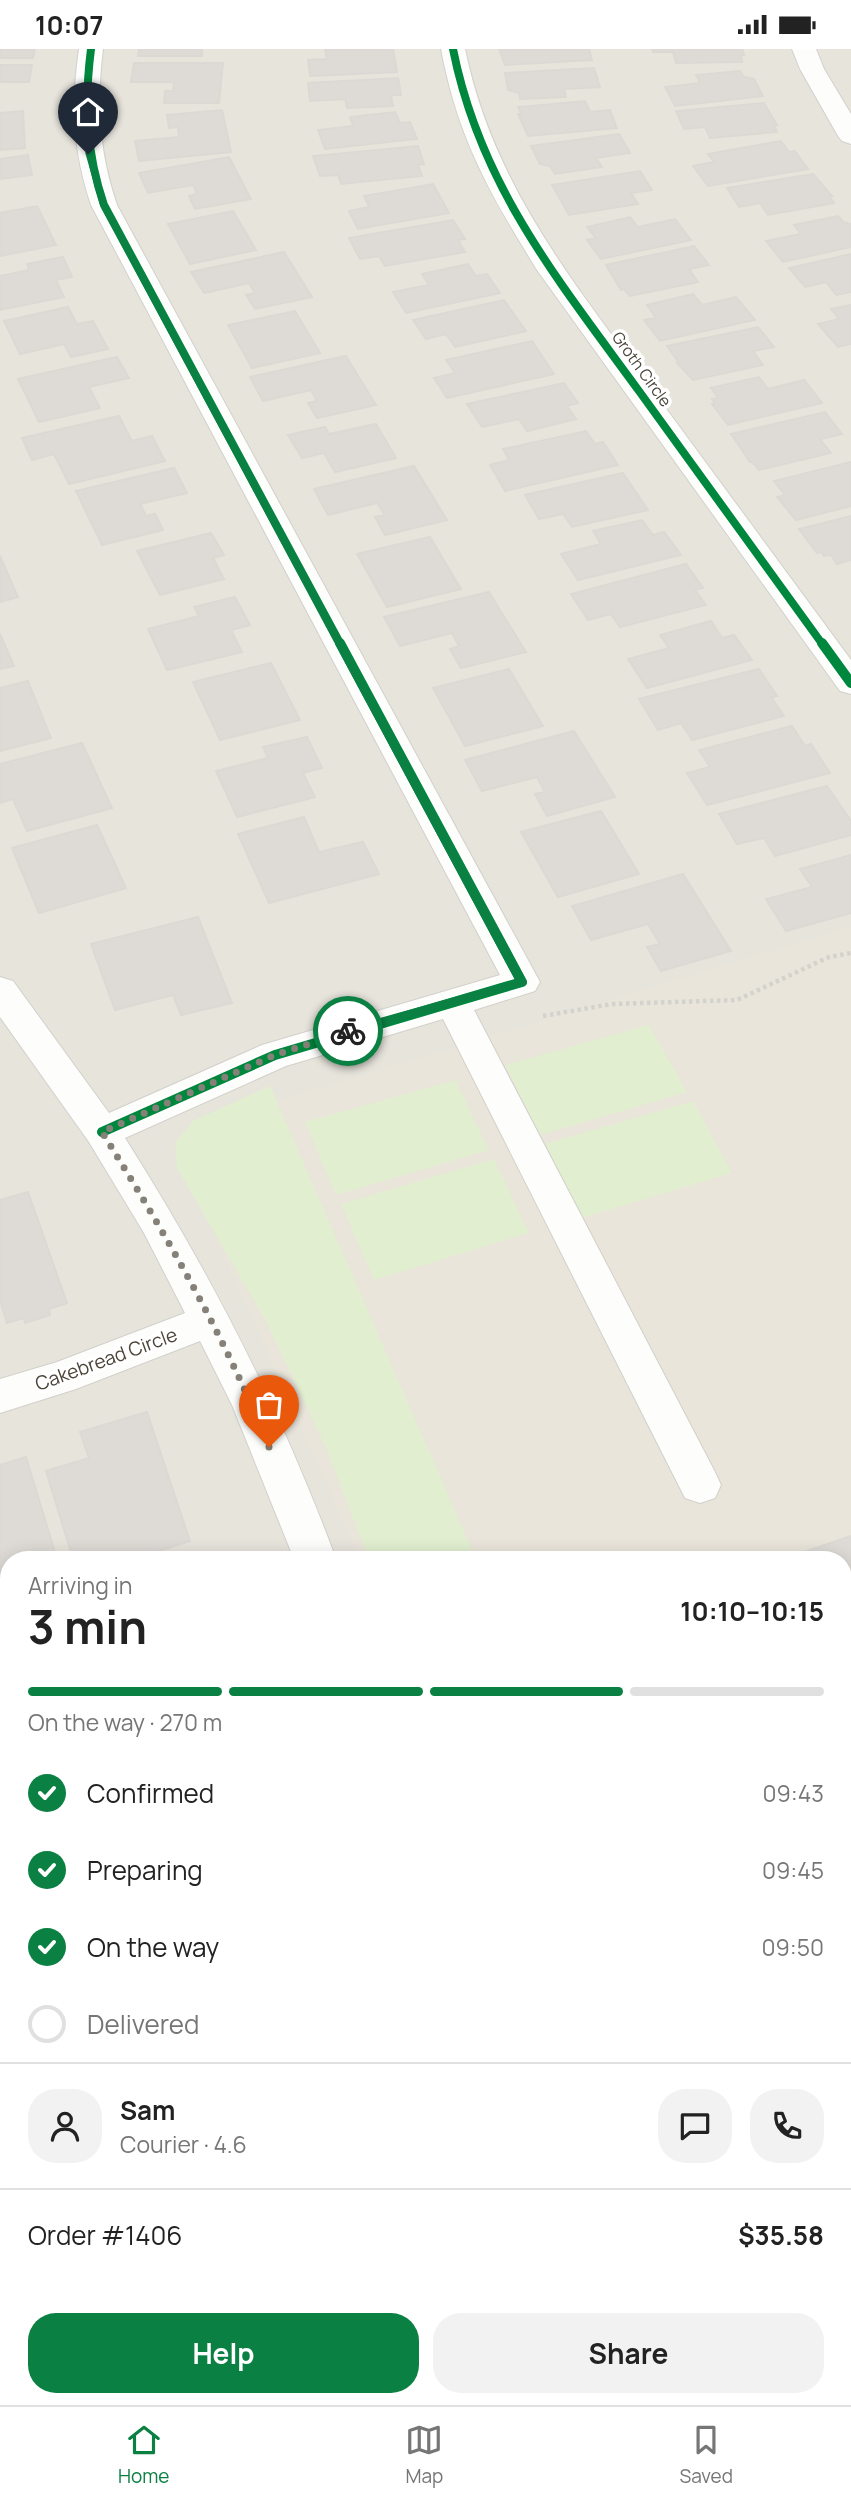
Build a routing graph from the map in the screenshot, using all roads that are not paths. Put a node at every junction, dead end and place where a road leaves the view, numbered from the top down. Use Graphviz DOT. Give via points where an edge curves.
graph roads {
  1 [pos="91,49"];
  2 [pos="453,49"];
  3 [pos="804,49"];
  4 [pos="851,136"];
  5 [pos="851,684"];
  6 [pos="0,990"];
  7 [pos="452,1002"];
  8 [pos="102,1132"];
  9 [pos="211,1320"];
  10 [pos="0,1396"];
  11 [pos="700,1485"];
  12 [pos="312,1551"];
  1 -- 7 [label="street" via="84,137 104,205 522,982"];
  2 -- 5 [label="street, Groth Circle" via="479,142 505,197 551,270"];
  3 -- 4 [label="street"];
  6 -- 8 [label="street"];
  7 -- 8 [label="street" via="275,1055"];
  7 -- 11 [label="street"];
  8 -- 9 [label="street"];
  9 -- 10 [label="street, Cakebread Circle"];
  9 -- 12 [label="street" via="251,1402"];
}
